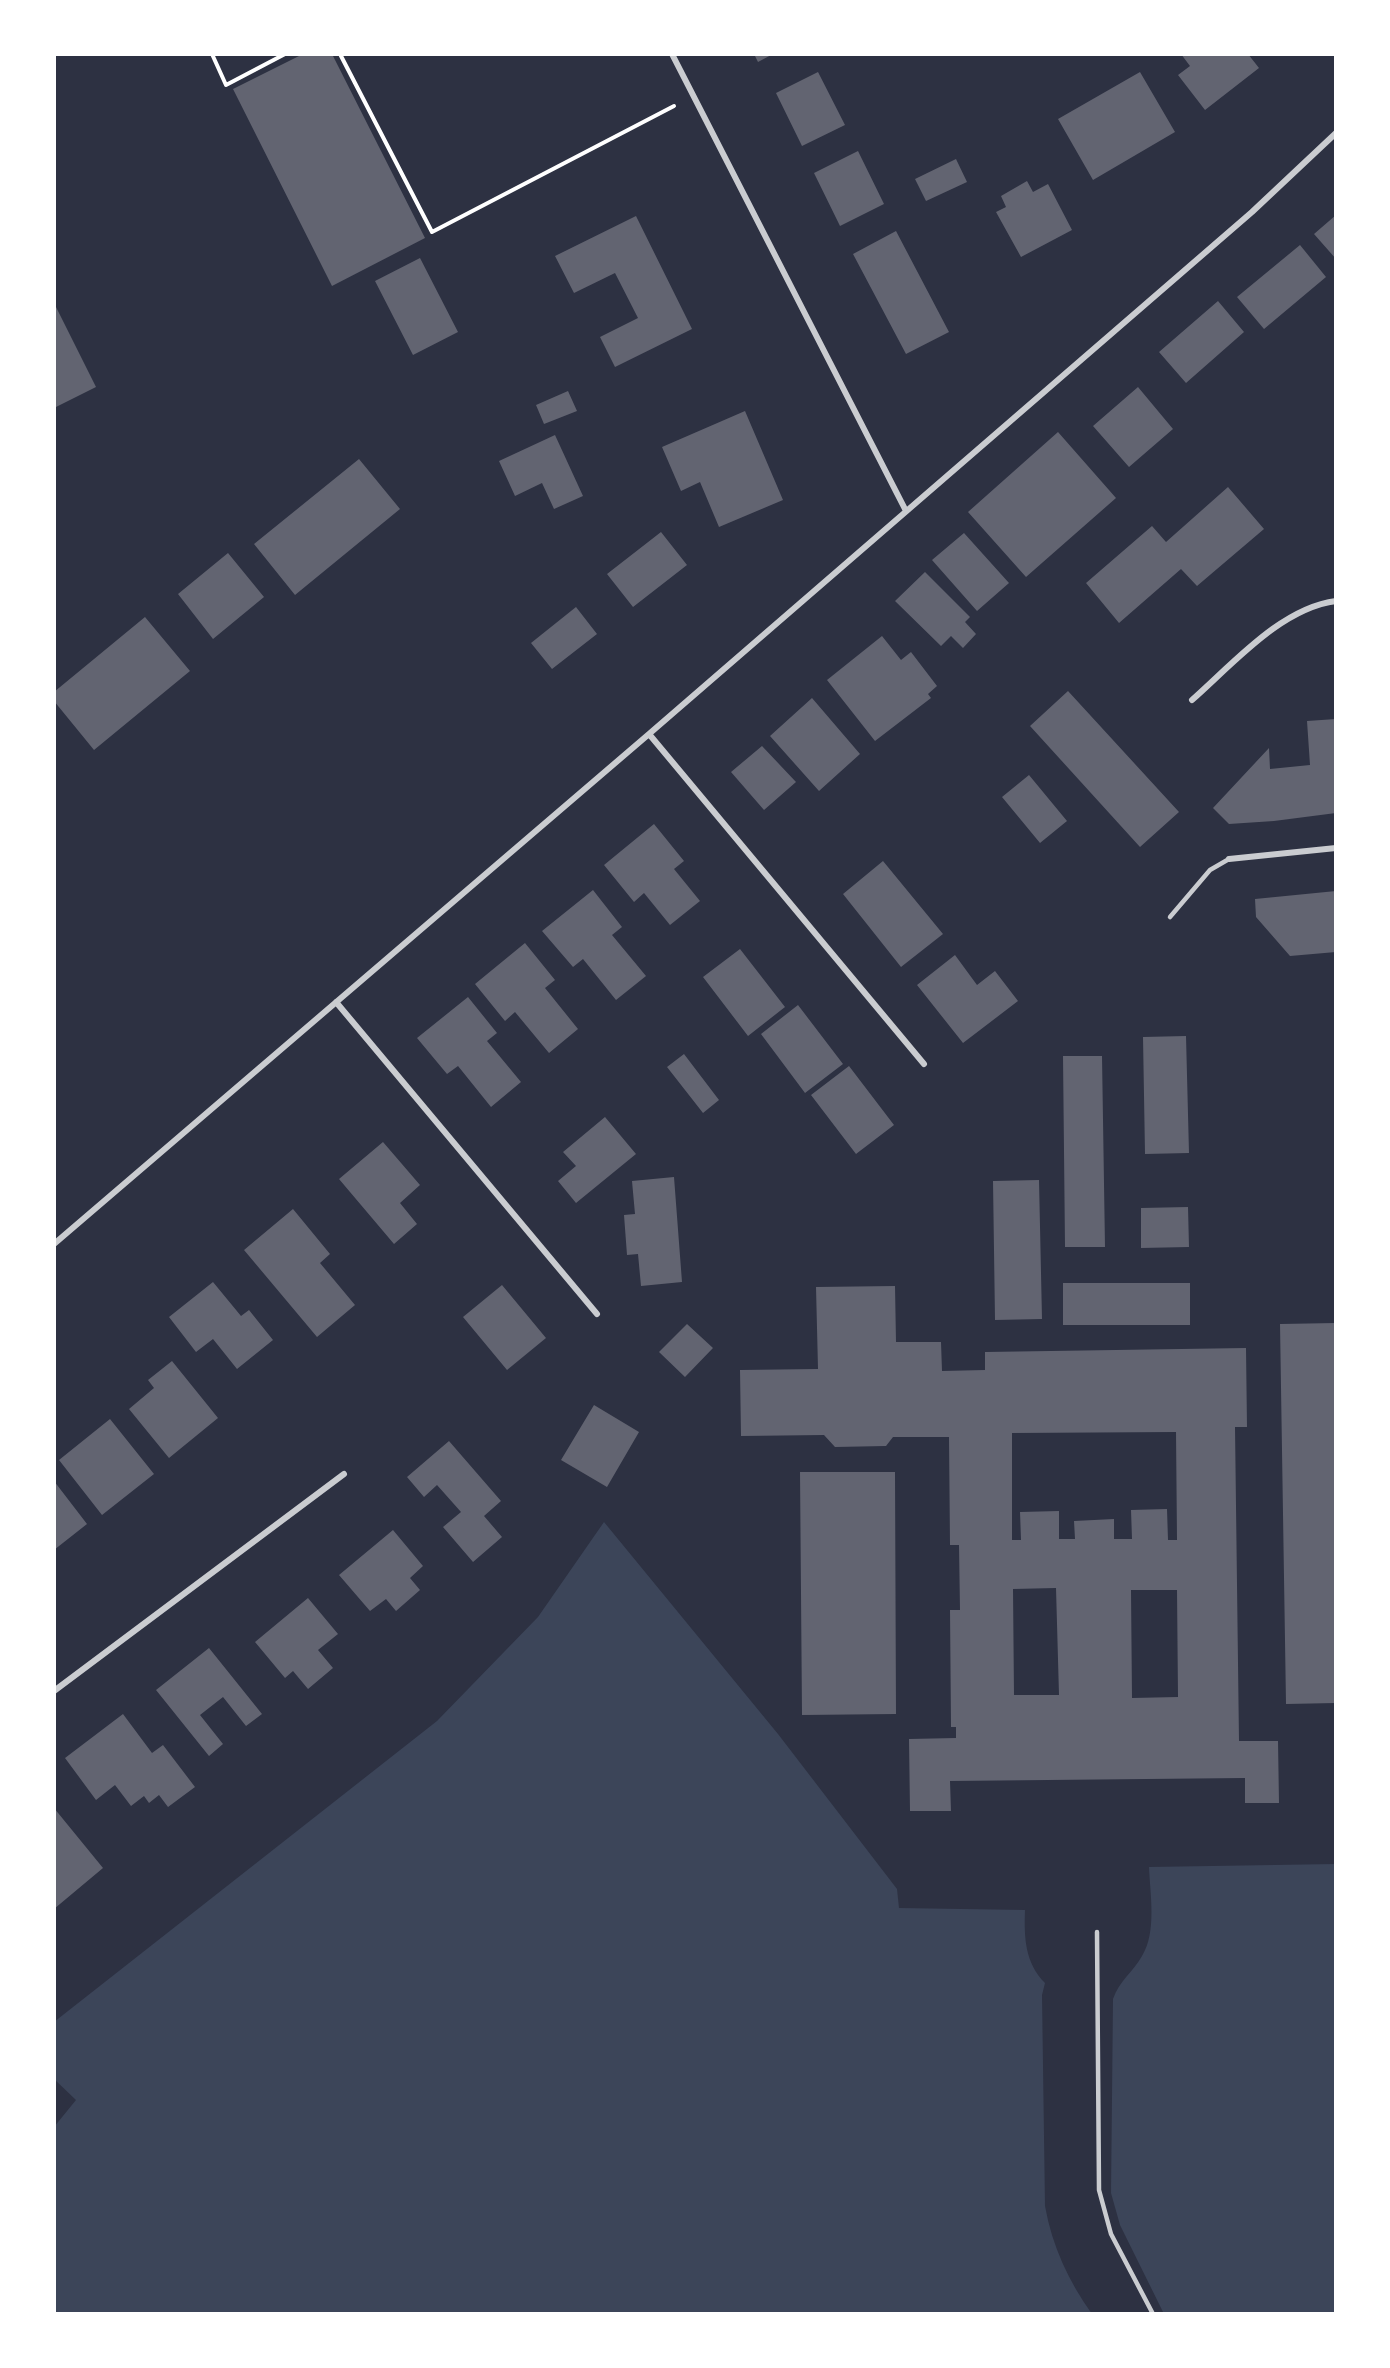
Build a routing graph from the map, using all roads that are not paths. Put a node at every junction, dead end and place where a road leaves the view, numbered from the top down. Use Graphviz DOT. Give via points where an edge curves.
graph roads {
  1 [pos="672,54"];
  2 [pos="1336,133"];
  3 [pos="906,511"];
  4 [pos="1335,601"];
  5 [pos="1192,700"];
  6 [pos="650,734"];
  7 [pos="1336,848"];
  8 [pos="1229,859"];
  9 [pos="1170,917"];
  10 [pos="336,1002"];
  11 [pos="924,1064"];
  12 [pos="54,1244"];
  13 [pos="597,1314"];
  14 [pos="344,1474"];
  15 [pos="54,1691"];
  16 [pos="1097,1932"];
  17 [pos="1153,2314"];
  1 -- 3 [label="street"];
  2 -- 3 [label="street" via="1252,213"];
  3 -- 6 [label="street"];
  4 -- 5 [label="street" via="1297,612"];
  6 -- 10 [label="street"];
  6 -- 11 [label="street"];
  7 -- 8 [label="street"];
  8 -- 9 [label="lane" via="1210,870"];
  10 -- 12 [label="street"];
  10 -- 13 [label="street"];
  14 -- 15 [label="street"];
  16 -- 17 [label="lane" via="1099,2190 1111,2234"];
}
